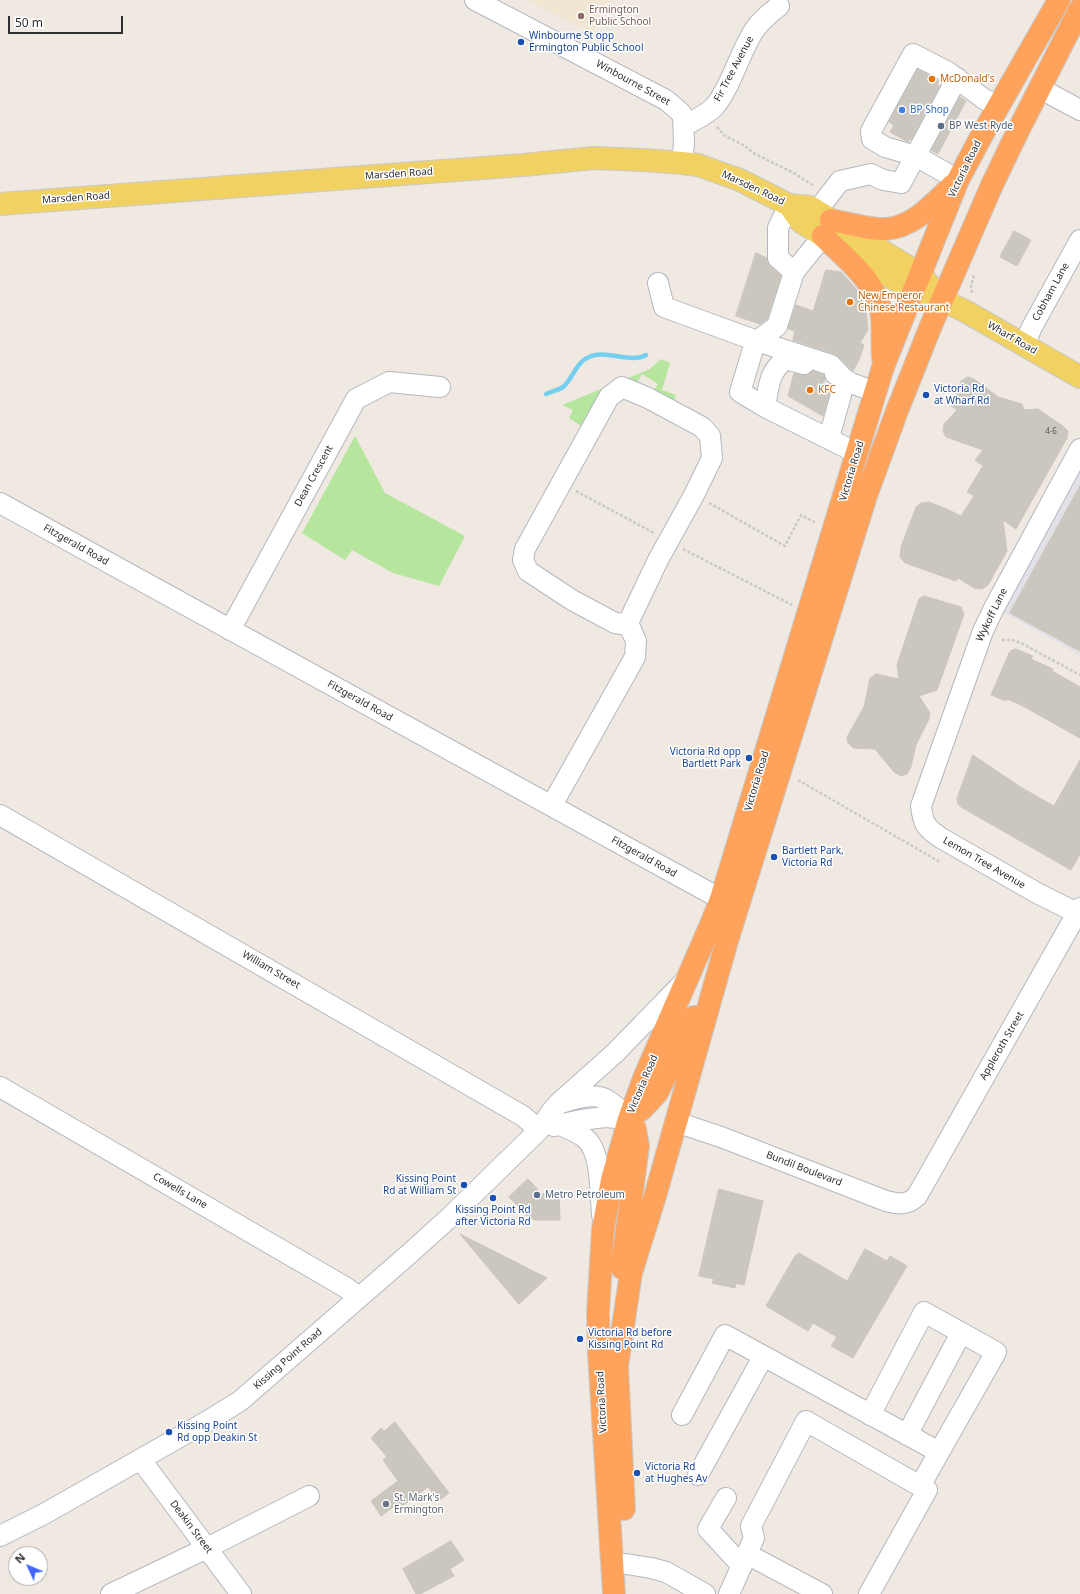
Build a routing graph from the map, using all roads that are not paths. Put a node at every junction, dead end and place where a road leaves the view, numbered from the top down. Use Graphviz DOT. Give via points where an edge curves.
graph roads {
  1 [pos="475,0"];
  2 [pos="1059,0"];
  3 [pos="779,6"];
  4 [pos="1080,8"];
  5 [pos="957,78"];
  6 [pos="1039,88"];
  7 [pos="998,106"];
  8 [pos="1080,110"];
  9 [pos="684,126"];
  10 [pos="916,156"];
  11 [pos="682,163"];
  12 [pos="958,180"];
  13 [pos="0,204"];
  14 [pos="789,205"];
  15 [pos="825,216"];
  16 [pos="1080,240"];
  17 [pos="794,272"];
  18 [pos="917,282"];
  19 [pos="658,283"];
  20 [pos="942,300"];
  21 [pos="757,341"];
  22 [pos="1024,345"];
  23 [pos="883,367"];
  24 [pos="1080,377"];
  25 [pos="845,380"];
  26 [pos="440,387"];
  27 [pos="875,392"];
  28 [pos="765,407"];
  29 [pos="829,438"];
  30 [pos="1080,449"];
  31 [pos="857,453"];
  32 [pos="0,503"];
  33 [pos="628,623"];
  34 [pos="230,630"];
  35 [pos="926,791"];
  36 [pos="552,805"];
  37 [pos="0,815"];
  38 [pos="720,899"];
  39 [pos="1079,910"];
  40 [pos="727,940"];
  41 [pos="689,977"];
  42 [pos="0,1087"];
  43 [pos="559,1104"];
  44 [pos="628,1118"];
  45 [pos="676,1122"];
  46 [pos="560,1125"];
  47 [pos="539,1130"];
  48 [pos="924,1183"];
  49 [pos="603,1229"];
  50 [pos="359,1297"];
  51 [pos="961,1333"];
  52 [pos="763,1357"];
  53 [pos="617,1366"];
  54 [pos="682,1415"];
  55 [pos="870,1415"];
  56 [pos="907,1435"];
  57 [pos="939,1452"];
  58 [pos="141,1460"];
  59 [pos="698,1474"];
  60 [pos="920,1486"];
  61 [pos="309,1496"];
  62 [pos="726,1498"];
  63 [pos="0,1536"];
  64 [pos="207,1548"];
  65 [pos="744,1560"];
  66 [pos="626,1564"];
  67 [pos="111,1594"];
  68 [pos="241,1594"];
  69 [pos="614,1594"];
  70 [pos="628,1594"];
  71 [pos="705,1594"];
  72 [pos="729,1594"];
  73 [pos="822,1594"];
  74 [pos="869,1594"];
  1 -- 9 [label="street, Winbourne Street" via="666,100 680,112"];
  2 -- 7 [label="highway, Victoria Road"];
  3 -- 9 [label="street, Fir Tree Avenue" via="755,29 714,107"];
  4 -- 6 [label="highway, Victoria Road"];
  5 -- 7 [label="street" via="984,99"];
  5 -- 10 [label="street"];
  5 -- 10 [label="street" via="913,54 871,131 872,139 885,147"];
  6 -- 8 [label="street"];
  6 -- 20 [label="highway, Victoria Road"];
  7 -- 12 [label="highway, Victoria Road"];
  9 -- 11 [label="street, Winbourne Street"];
  10 -- 12 [label="street"];
  10 -- 15 [label="street" via="901,183 883,180 872,174 840,181"];
  11 -- 13 [label="main road, Marsden Road" via="594,158"];
  11 -- 14 [label="main road, Marsden Road" via="740,180"];
  12 -- 15 [label="highway" via="923,213 909,223 897,227 878,228"];
  12 -- 18 [label="highway, Victoria Road"];
  14 -- 15 [label="main road, Marsden Road" via="801,222"];
  14 -- 17 [label="street" via="778,228 778,258"];
  15 -- 17 [label="street"];
  15 -- 18 [label="main road, Marsden Road"];
  15 -- 23 [label="highway" via="877,298 882,316"];
  16 -- 22 [label="street, Cobham Lane"];
  17 -- 21 [label="street" via="777,326"];
  18 -- 20 [label="main road, Marsden Road"];
  18 -- 23 [label="highway, Victoria Road"];
  19 -- 21 [label="street" via="664,307"];
  20 -- 22 [label="main road, Wharf Road"];
  20 -- 40 [label="highway, Victoria Road" via="866,496"];
  21 -- 25 [label="street" via="831,365"];
  21 -- 28 [label="street" via="740,392"];
  22 -- 24 [label="main road, Wharf Road"];
  23 -- 27 [label="highway, Victoria Road"];
  25 -- 27 [label="street"];
  25 -- 28 [label="street" via="832,372 786,359 777,365 771,374"];
  25 -- 29 [label="street"];
  26 -- 34 [label="street, Dean Crescent" via="389,382 356,399"];
  27 -- 31 [label="highway, Victoria Road"];
  28 -- 29 [label="street"];
  29 -- 31 [label="street"];
  30 -- 35 [label="street, Wykoff Lane" via="986,625"];
  31 -- 38 [label="highway, Victoria Road"];
  32 -- 34 [label="street, Fitzgerald Road"];
  33 -- 33 [label="street" via="614,623 572,600 528,571 523,560 525,549 609,397 622,387 702,427 710,436 712,458"];
  33 -- 36 [label="street" via="636,640 635,657"];
  34 -- 36 [label="street, Fitzgerald Road"];
  35 -- 39 [label="street, Lemon Tree Avenue" via="921,806 923,820 930,830 1037,893"];
  36 -- 38 [label="street, Fitzgerald Road"];
  37 -- 47 [label="street, William Street" via="524,1116"];
  38 -- 41 [label="highway, Victoria Road"];
  39 -- 48 [label="street, Appleroth Street"];
  40 -- 44 [label="highway" via="682,1044 657,1093"];
  40 -- 45 [label="highway, Victoria Road"];
  41 -- 43 [label="street, Kissing Point Road"];
  41 -- 44 [label="highway, Victoria Road"];
  42 -- 50 [label="street, Cowells Lane"];
  43 -- 44 [label="street" via="584,1097 600,1098 607,1100"];
  43 -- 47 [label="street, Kissing Point Road"];
  44 -- 46 [label="street" via="587,1119"];
  44 -- 49 [label="highway, Victoria Road"];
  44 -- 53 [label="highway" via="635,1129 638,1146 616,1310"];
  45 -- 48 [label="street, Bundil Boulevard" via="898,1204 912,1201"];
  45 -- 53 [label="highway, Victoria Road" via="631,1273"];
  46 -- 47 [label="street"];
  46 -- 49 [label="street" via="584,1138 596,1153"];
  47 -- 50 [label="street, Kissing Point Road" via="448,1218"];
  49 -- 69 [label="highway, Victoria Road" via="598,1313 599,1354"];
  50 -- 58 [label="street, Kissing Point Road" via="240,1401"];
  51 -- 55 [label="street" via="924,1312"];
  51 -- 56 [label="street"];
  51 -- 57 [label="street" via="996,1352"];
  52 -- 54 [label="street" via="725,1335"];
  52 -- 55 [label="street"];
  52 -- 59 [label="street"];
  53 -- 66 [label="highway, Victoria Road"];
  55 -- 56 [label="street"];
  56 -- 57 [label="street"];
  57 -- 60 [label="street"];
  58 -- 63 [label="street, Kissing Point Road"];
  58 -- 64 [label="street, Deakin Street"];
  60 -- 65 [label="street" via="806,1421 751,1526 754,1538"];
  60 -- 74 [label="street" via="927,1490"];
  61 -- 64 [label="street"];
  62 -- 65 [label="street" via="708,1529"];
  64 -- 67 [label="street"];
  64 -- 68 [label="street, Deakin Street"];
  65 -- 72 [label="street"];
  65 -- 73 [label="street"];
  66 -- 70 [label="highway, Victoria Road"];
  66 -- 71 [label="street" via="666,1572"];
}
